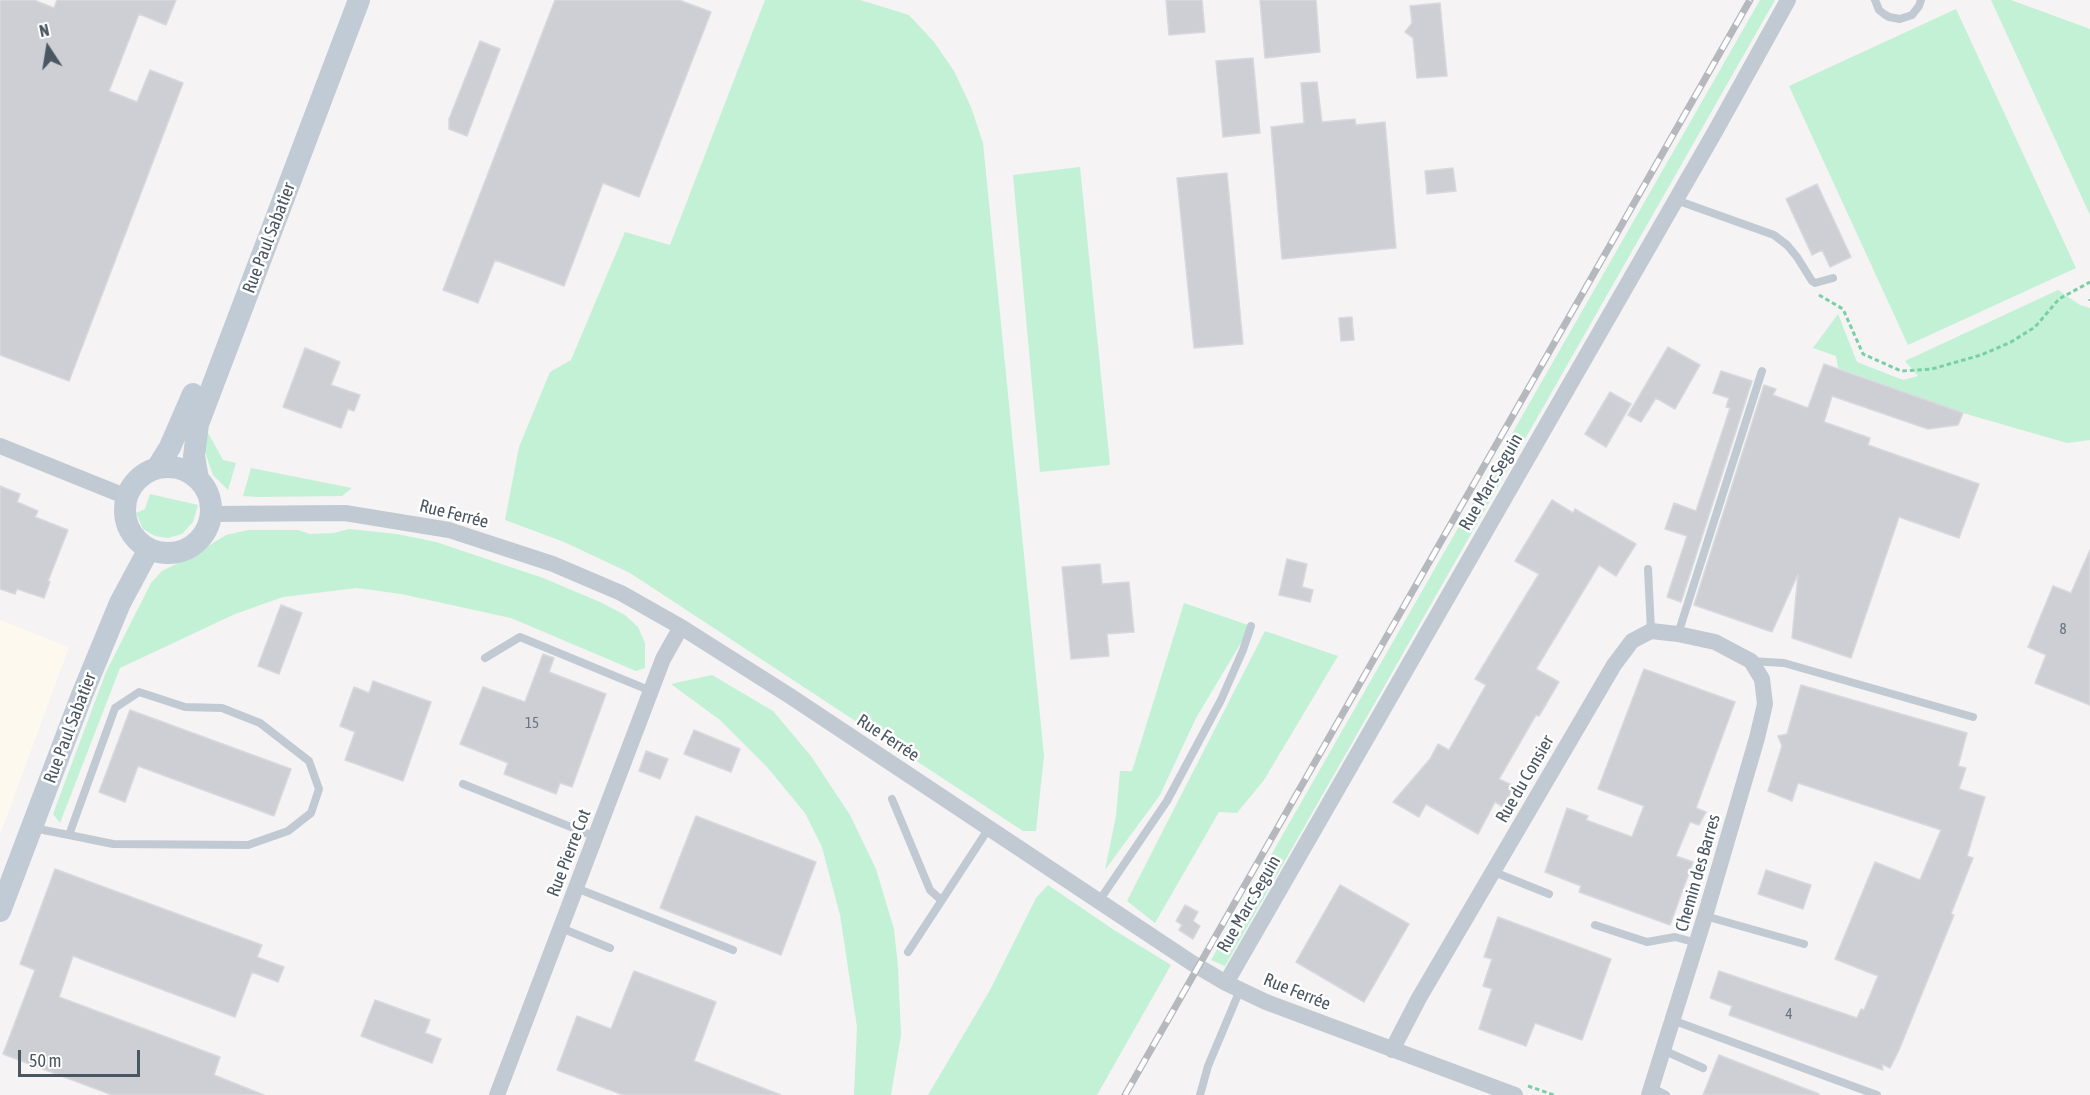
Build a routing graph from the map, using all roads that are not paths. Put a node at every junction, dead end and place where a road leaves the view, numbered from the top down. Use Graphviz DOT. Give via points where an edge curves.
graph roads {
  1 [pos="344,0"];
  2 [pos="359,0"];
  3 [pos="1788,0"];
  4 [pos="1875,0"];
  5 [pos="1921,0"];
  6 [pos="1676,200"];
  7 [pos="1833,278"];
  8 [pos="1762,371"];
  9 [pos="0,446"];
  10 [pos="157,468"];
  11 [pos="198,479"];
  12 [pos="127,497"];
  13 [pos="211,514"];
  14 [pos="149,549"];
  15 [pos="1648,569"];
  16 [pos="1251,626"];
  17 [pos="681,627"];
  18 [pos="1651,631"];
  19 [pos="1678,634"];
  20 [pos="485,658"];
  21 [pos="1751,661"];
  22 [pos="651,691"];
  23 [pos="1972,717"];
  24 [pos="463,784"];
  25 [pos="892,799"];
  26 [pos="32,828"];
  27 [pos="989,828"];
  28 [pos="69,835"];
  29 [pos="596,837"];
  30 [pos="1494,872"];
  31 [pos="576,888"];
  32 [pos="1549,894"];
  33 [pos="941,900"];
  34 [pos="1099,901"];
  35 [pos="0,911"];
  36 [pos="1705,916"];
  37 [pos="1595,925"];
  38 [pos="561,928"];
  39 [pos="1697,943"];
  40 [pos="1804,944"];
  41 [pos="610,948"];
  42 [pos="733,950"];
  43 [pos="908,952"];
  44 [pos="1233,987"];
  45 [pos="1672,1020"];
  46 [pos="1392,1050"];
  47 [pos="1663,1050"];
  48 [pos="1703,1068"];
  49 [pos="1655,1092"];
  50 [pos="497,1095"];
  51 [pos="1200,1095"];
  52 [pos="1515,1095"];
  53 [pos="1877,1095"];
  1 -- 10 [label="main road, Rue Paul Sabatier" via="182,424"];
  2 -- 11 [label="main road, Rue Paul Sabatier" via="198,424 194,456"];
  3 -- 6 [label="street, Rue Marc Seguin"];
  4 -- 5 [label="lane" via="1884,14 1900,19 1916,11"];
  6 -- 7 [label="lane" via="1774,235 1797,257 1815,283"];
  6 -- 44 [label="street, Rue Marc Seguin"];
  8 -- 19 [label="lane"];
  9 -- 12 [label="street"];
  10 -- 11 [label="main road" via="179,468"];
  10 -- 12 [label="main road" via="144,474"];
  11 -- 13 [label="main road" via="206,489"];
  12 -- 14 [label="main road" via="128,527"];
  13 -- 14 [label="main road" via="200,539 189,547 176,552"];
  13 -- 17 [label="street, Rue Ferrée" via="345,513 449,530 554,564 621,593"];
  14 -- 26 [label="main road, Rue Paul Sabatier" via="120,603"];
  15 -- 18 [label="lane"];
  16 -- 34 [label="lane" via="1221,700 1167,801"];
  17 -- 22 [label="street, Rue Pierre Cot"];
  17 -- 27 [label="street, Rue Ferrée"];
  18 -- 19 [label="street"];
  18 -- 30 [label="street, Rue du Consier" via="1632,640 1614,665"];
  19 -- 21 [label="street" via="1715,642"];
  20 -- 22 [label="lane" via="520,637"];
  21 -- 23 [label="lane" via="1784,663"];
  21 -- 36 [label="street, Chemin des Barres" via="1762,679 1765,704"];
  22 -- 29 [label="street, Rue Pierre Cot"];
  24 -- 29 [label="lane"];
  25 -- 33 [label="lane" via="930,890"];
  26 -- 28 [label="lane"];
  26 -- 35 [label="main road, Rue Paul Sabatier"];
  27 -- 33 [label="lane"];
  27 -- 34 [label="street, Rue Ferrée"];
  28 -- 28 [label="lane" via="115,708 139,692 185,707 222,708 260,723 309,761 319,789 311,813 288,831 248,844 112,844"];
  29 -- 31 [label="street, Rue Pierre Cot"];
  30 -- 32 [label="lane"];
  30 -- 46 [label="street, Rue du Consier"];
  31 -- 38 [label="street, Rue Pierre Cot"];
  31 -- 42 [label="lane"];
  33 -- 43 [label="lane"];
  34 -- 44 [label="street, Rue Ferrée"];
  36 -- 39 [label="street, Chemin des Barres"];
  36 -- 40 [label="lane"];
  37 -- 39 [label="lane" via="1647,942 1675,938"];
  38 -- 41 [label="lane"];
  38 -- 50 [label="street, Rue Pierre Cot"];
  39 -- 45 [label="street, Chemin des Barres"];
  44 -- 46 [label="street, Rue Ferrée"];
  44 -- 51 [label="lane"];
  45 -- 47 [label="street, Chemin des Barres"];
  45 -- 53 [label="lane"];
  46 -- 52 [label="street, Rue Ferrée"];
  47 -- 48 [label="lane"];
  47 -- 49 [label="street, Chemin des Barres"];
}
